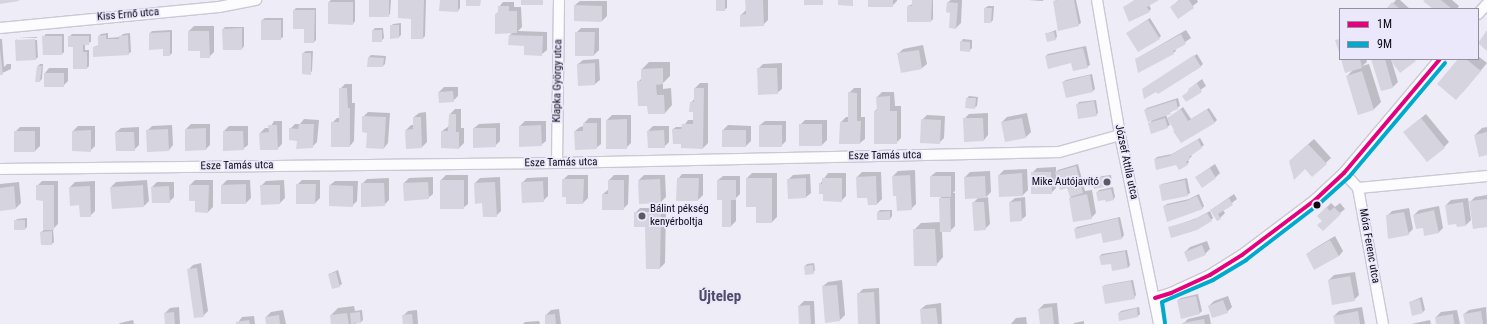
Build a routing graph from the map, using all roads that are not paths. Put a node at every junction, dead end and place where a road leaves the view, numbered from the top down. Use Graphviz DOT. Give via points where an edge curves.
graph roads {
  1 [pos="256,0"];
  2 [pos="559,0"];
  3 [pos="1097,0"];
  4 [pos="219,3"];
  5 [pos="1487,4"];
  6 [pos="1479,13"];
  7 [pos="0,28"];
  8 [pos="1439,60"];
  9 [pos="1120,135"];
  10 [pos="557,163"];
  11 [pos="0,169"];
  12 [pos="1344,173"];
  13 [pos="1487,176"];
  14 [pos="1358,188"];
  15 [pos="1155,298"];
  16 [pos="1159,324"];
  17 [pos="1383,324"];
  1 -- 4 [label="street, Kiss Ernő utca"];
  2 -- 10 [label="street, Klapka György utca"];
  3 -- 9 [label="street, József Attila utca"];
  4 -- 7 [label="street, Kiss Ernő utca"];
  5 -- 6 [label="street"];
  8 -- 12 [label="street"];
  9 -- 10 [label="street, Esze Tamás utca" via="1059,152"];
  9 -- 15 [label="street, József Attila utca"];
  10 -- 11 [label="street, Esze Tamás utca"];
  12 -- 14 [label="street"];
  12 -- 15 [label="street" via="1315,200 1242,255 1210,275"];
  13 -- 14 [label="street"];
  14 -- 17 [label="street, Móra Ferenc utca"];
  15 -- 16 [label="street, József Attila utca"];
}
